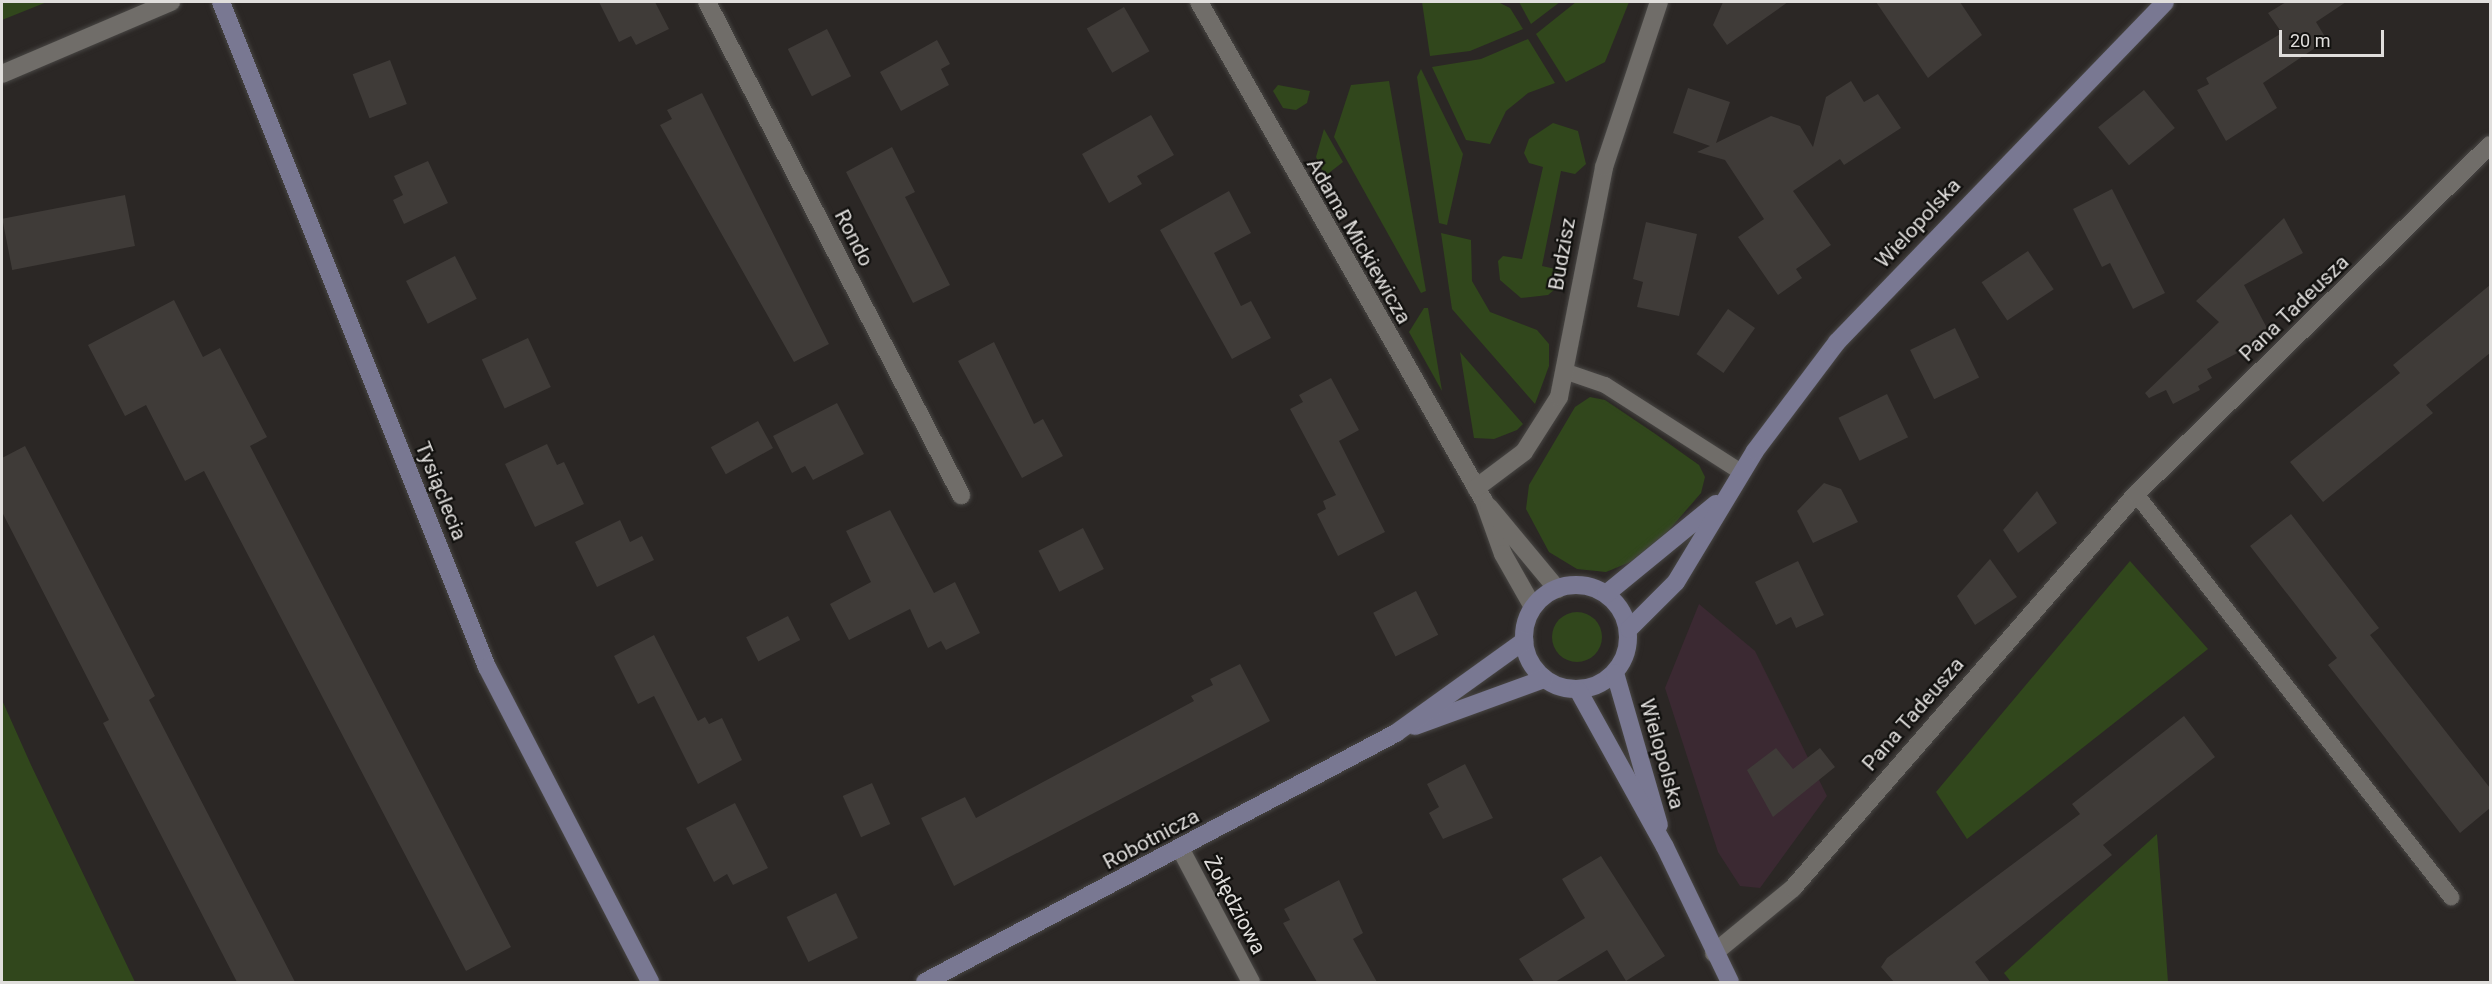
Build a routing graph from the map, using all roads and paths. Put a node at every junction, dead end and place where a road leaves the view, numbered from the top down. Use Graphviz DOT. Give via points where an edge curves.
graph roads {
  1 [pos="171,2"];
  2 [pos="221,2"];
  3 [pos="707,2"];
  4 [pos="1199,2"];
  5 [pos="1659,2"];
  6 [pos="2165,2"];
  7 [pos="2,74"];
  8 [pos="2488,155"];
  9 [pos="1567,372"];
  10 [pos="1741,472"];
  11 [pos="2136,494"];
  12 [pos="961,495"];
  13 [pos="1480,495"];
  14 [pos="1726,495"];
  15 [pos="1557,589"];
  16 [pos="1606,594"];
  17 [pos="1533,607"];
  18 [pos="1629,629"];
  19 [pos="1524,641"];
  20 [pos="1615,673"];
  21 [pos="1544,679"];
  22 [pos="1578,690"];
  23 [pos="1396,733"];
  24 [pos="1665,847"];
  25 [pos="1180,848"];
  26 [pos="2451,897"];
  27 [pos="1714,953"];
  28 [pos="650,982"];
  29 [pos="925,982"];
  30 [pos="1251,982"];
  31 [pos="1730,982"];
  1 -- 7 [label="street"];
  2 -- 28 [label="street, Tysiąclecia" via="487,667"];
  3 -- 12 [label="street, Rondo"];
  4 -- 13 [label="street, Adama Mickiewicza"];
  5 -- 9 [label="street, Budzisz" via="1601,178 1581,270"];
  6 -- 10 [label="street, Wielopolska" via="1837,342"];
  8 -- 11 [label="street, Pana Tadeusza"];
  9 -- 10 [label="lane" via="1605,385"];
  9 -- 13 [label="street, Budzisz" via="1543,429"];
  10 -- 14 [label="street, Wielopolska"];
  11 -- 26 [label="lane"];
  11 -- 27 [label="street, Pana Tadeusza" via="1793,888"];
  13 -- 15 [label="street, Adama Mickiewicza"];
  13 -- 17 [label="street, Adama Mickiewicza" via="1503,554"];
  14 -- 16 [label="street, Wielopolska"];
  14 -- 18 [label="street, Wielopolska" via="1676,582"];
  15 -- 16 [label="street" via="1580,585"];
  15 -- 17 [label="street"];
  16 -- 18 [label="street"];
  17 -- 19 [label="street"];
  18 -- 20 [label="street" via="1628,650"];
  19 -- 21 [label="street" via="1530,663"];
  19 -- 23 [label="street, Robotnicza"];
  20 -- 22 [label="street" via="1599,685"];
  20 -- 24 [label="street, Wielopolska"];
  21 -- 22 [label="street"];
  21 -- 23 [label="street, Robotnicza"];
  22 -- 24 [label="street, Wielopolska"];
  23 -- 25 [label="street, Robotnicza"];
  24 -- 27 [label="street, Wielopolska"];
  25 -- 29 [label="street, Robotnicza"];
  25 -- 30 [label="street, Żołędziowa"];
  27 -- 31 [label="street, Wielopolska"];
}
